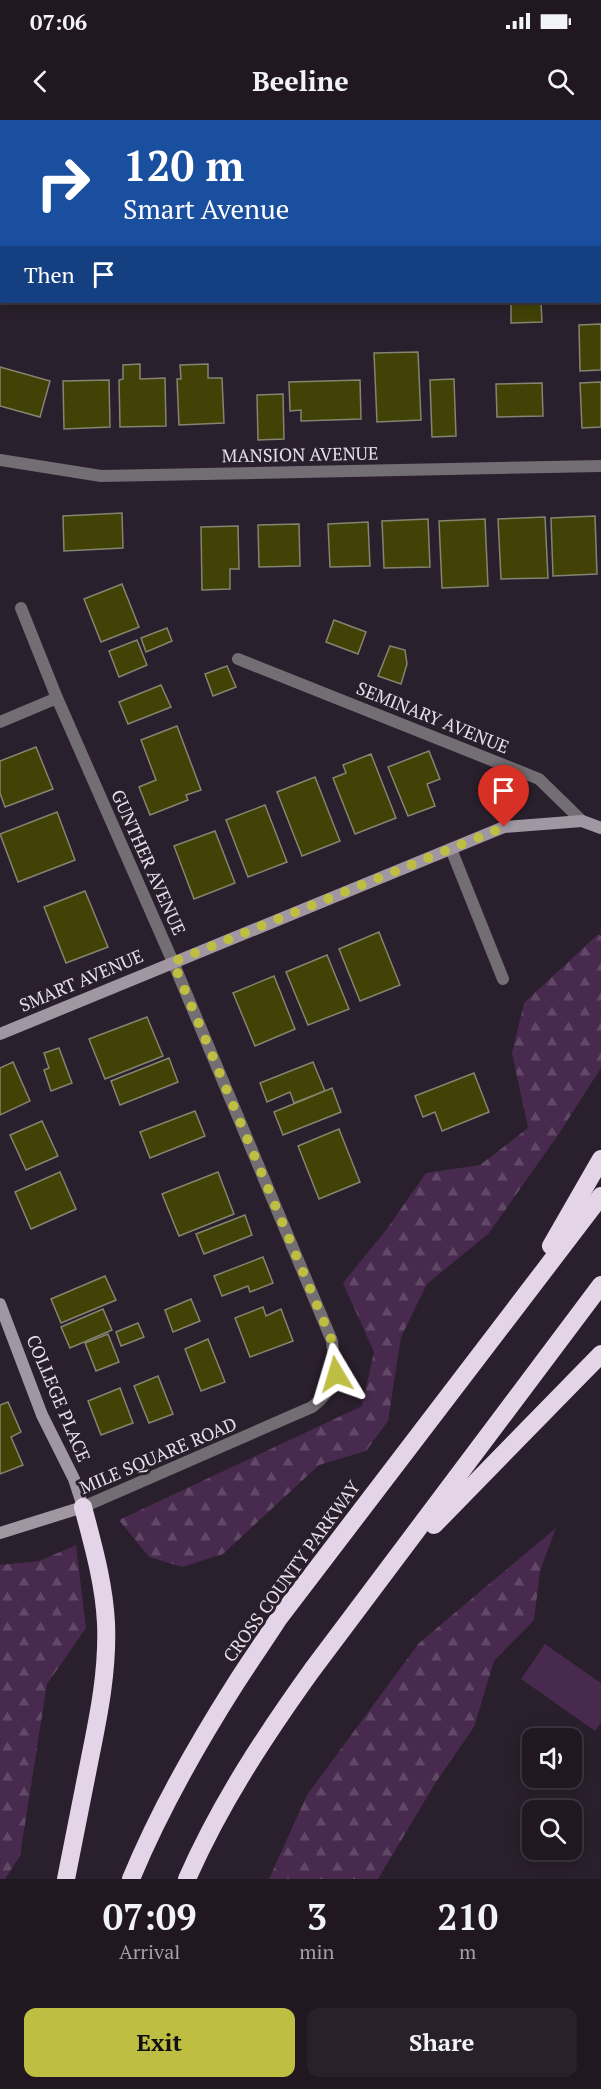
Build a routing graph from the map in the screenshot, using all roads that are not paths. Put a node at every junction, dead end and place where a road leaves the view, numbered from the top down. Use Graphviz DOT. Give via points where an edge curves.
graph roads {
  1 [pos="0,460"];
  2 [pos="601,466"];
  3 [pos="21,608"];
  4 [pos="238,659"];
  5 [pos="57,698"];
  6 [pos="0,722"];
  7 [pos="582,821"];
  8 [pos="601,828"];
  9 [pos="451,849"];
  10 [pos="173,962"];
  11 [pos="503,979"];
  12 [pos="0,1034"];
  13 [pos="601,1159"];
  14 [pos="601,1196"];
  15 [pos="601,1285"];
  16 [pos="0,1304"];
  17 [pos="516,1307"];
  18 [pos="601,1354"];
  19 [pos="324,1397"];
  20 [pos="83,1507"];
  21 [pos="0,1533"];
  22 [pos="384,1576"];
  23 [pos="66,1879"];
  24 [pos="131,1879"];
  25 [pos="187,1879"];
  1 -- 2 [label="street, MANSION AVENUE" via="101,476"];
  3 -- 5 [label="street, GUNTHER AVENUE"];
  4 -- 7 [label="street, SEMINARY AVENUE" via="539,779"];
  5 -- 6 [label="street"];
  5 -- 10 [label="street, GUNTHER AVENUE"];
  7 -- 8 [label="street, SEMINARY AVENUE"];
  7 -- 9 [label="street, SMART AVENUE" via="504,827"];
  9 -- 10 [label="street, SMART AVENUE"];
  9 -- 11 [label="street"];
  10 -- 12 [label="street, SMART AVENUE"];
  10 -- 19 [label="street, GUNTHER AVENUE" via="332,1341 336,1374"];
  13 -- 17 [label="highway"];
  14 -- 17 [label="highway"];
  15 -- 22 [label="highway"];
  16 -- 20 [label="street, COLLEGE PLACE" via="42,1415 74,1479"];
  17 -- 24 [label="highway, CROSS COUNTY PARKWAY" via="279,1618 199,1744"];
  18 -- 22 [label="highway"];
  19 -- 20 [label="street, MILE SQUARE ROAD" via="312,1407"];
  20 -- 21 [label="street, MILE SQUARE ROAD"];
  20 -- 23 [label="highway" via="103,1594 106,1654 98,1718"];
  22 -- 25 [label="highway" via="272,1725 219,1813"];
}
